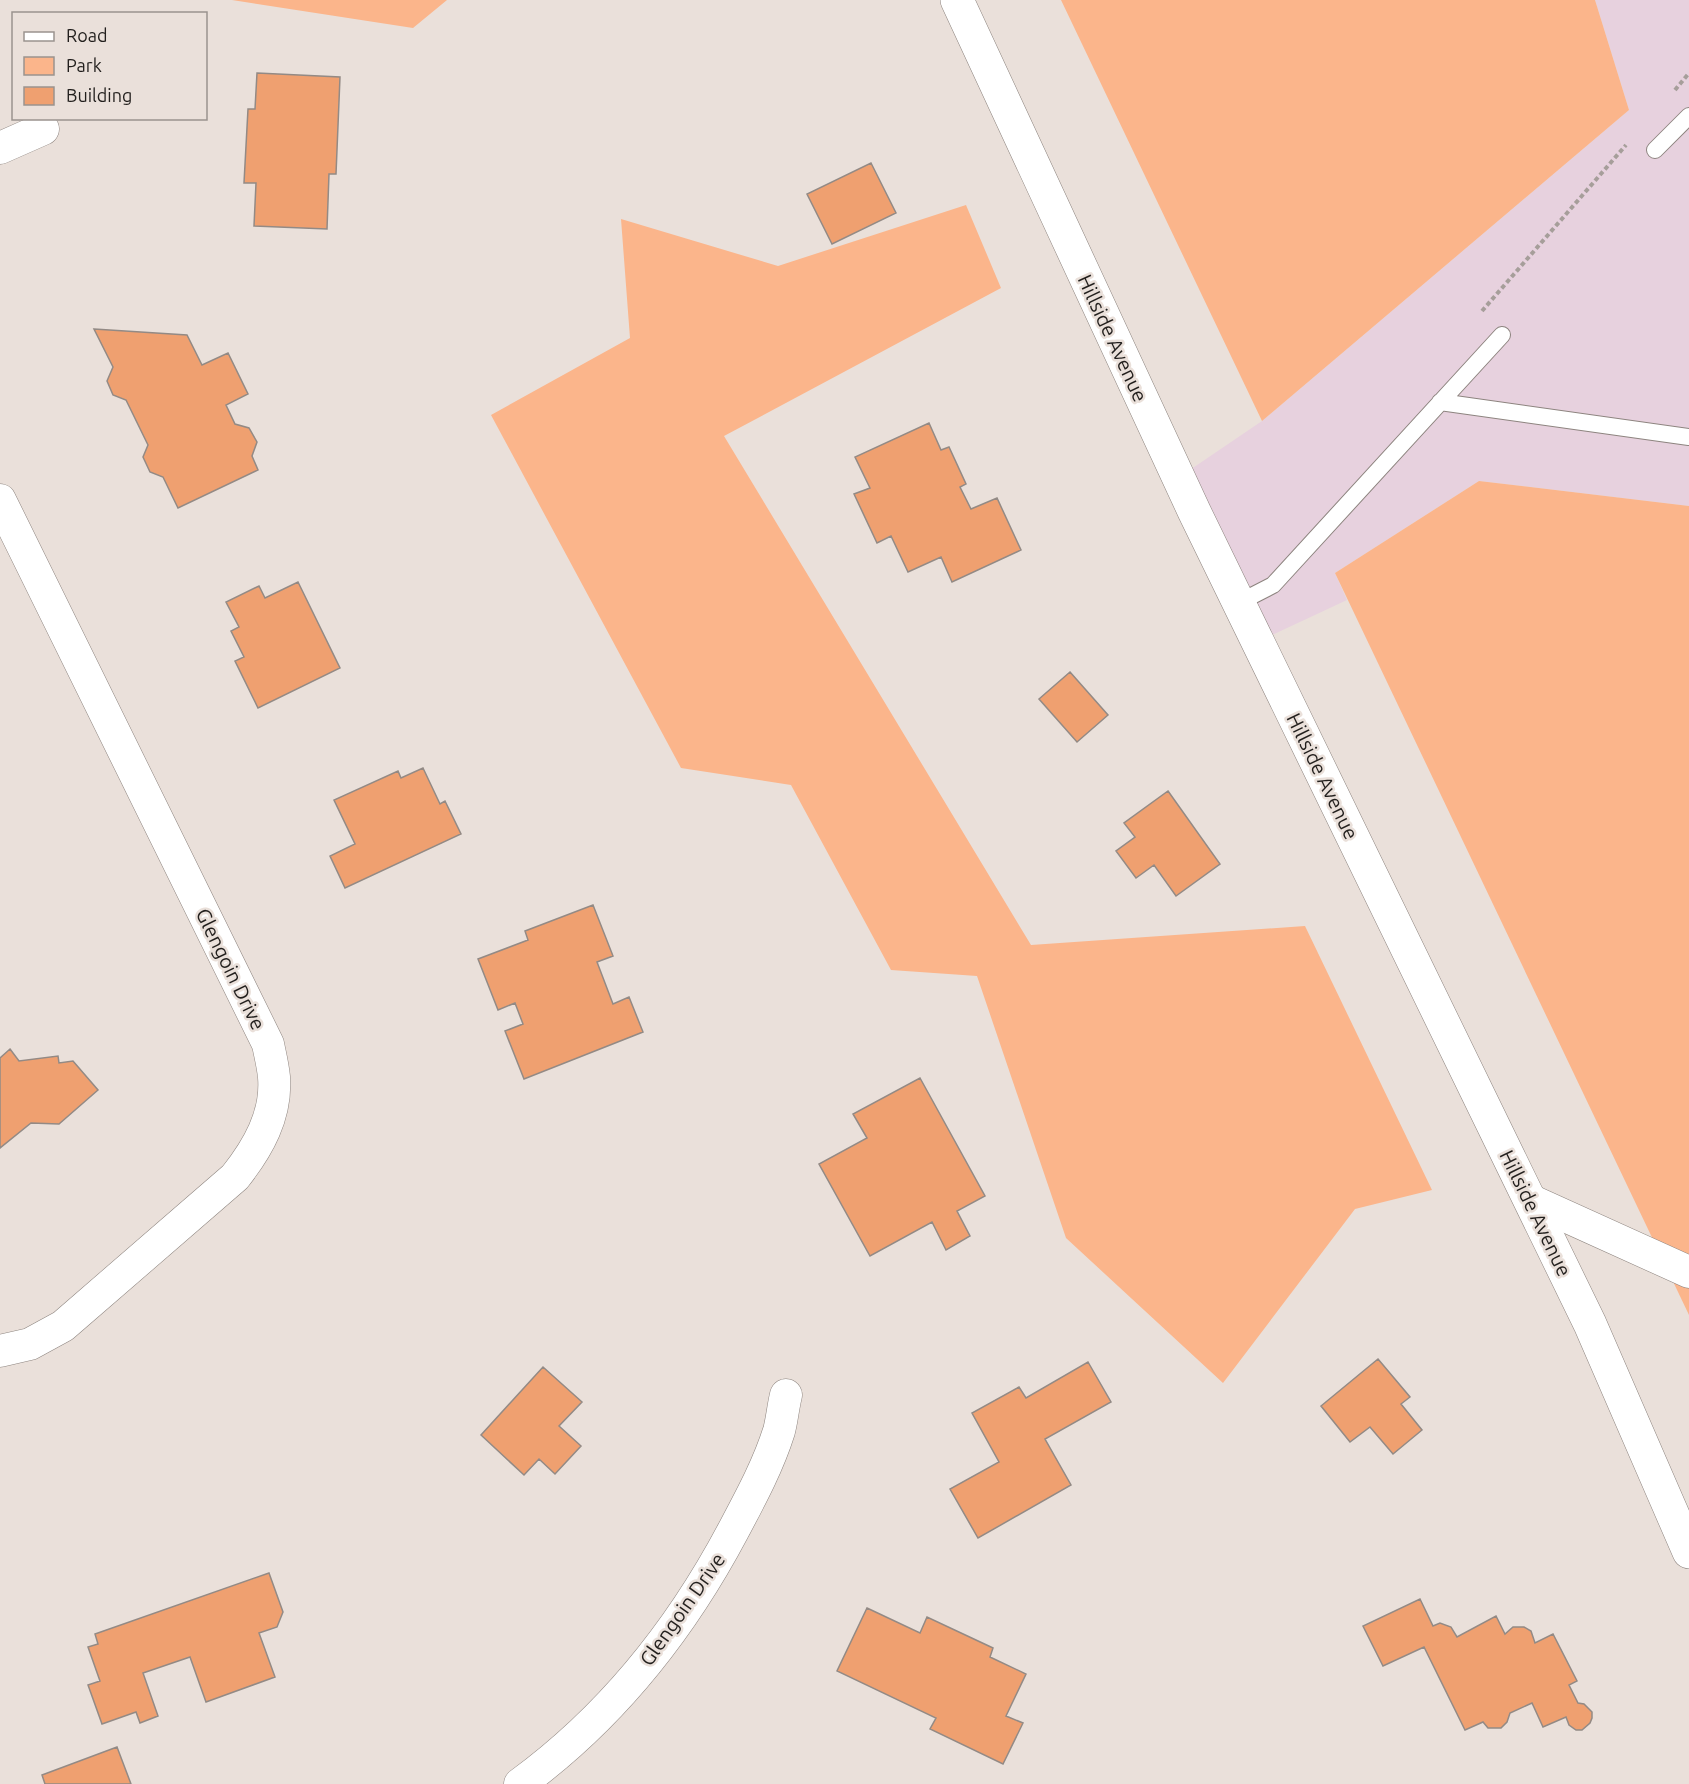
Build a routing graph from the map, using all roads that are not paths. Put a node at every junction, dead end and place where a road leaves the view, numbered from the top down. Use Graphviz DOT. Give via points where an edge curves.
graph roads {
  1 [pos="957,0"];
  2 [pos="1689,116"];
  3 [pos="43,129"];
  4 [pos="0,148"];
  5 [pos="1655,150"];
  6 [pos="1502,335"];
  7 [pos="1440,402"];
  8 [pos="1689,437"];
  9 [pos="0,500"];
  10 [pos="1238,603"];
  11 [pos="1530,1200"];
  12 [pos="1689,1272"];
  13 [pos="0,1351"];
  14 [pos="786,1395"];
  15 [pos="1689,1552"];
  16 [pos="520,1784"];
  1 -- 10 [label="main road, Hillside Avenue"];
  2 -- 5 [label="lane"];
  3 -- 4 [label="street"];
  6 -- 7 [label="lane"];
  7 -- 8 [label="lane"];
  7 -- 10 [label="lane" via="1273,585"];
  9 -- 13 [label="street, Glengoin Drive" via="268,1044 274,1078 270,1118 254,1152 236,1177 63,1326 30,1344"];
  10 -- 11 [label="main road, Hillside Avenue"];
  11 -- 12 [label="street"];
  11 -- 15 [label="main road, Hillside Avenue" via="1590,1323"];
  14 -- 16 [label="street, Glengoin Drive" via="779,1431 754,1492 685,1612 614,1701"];
}
